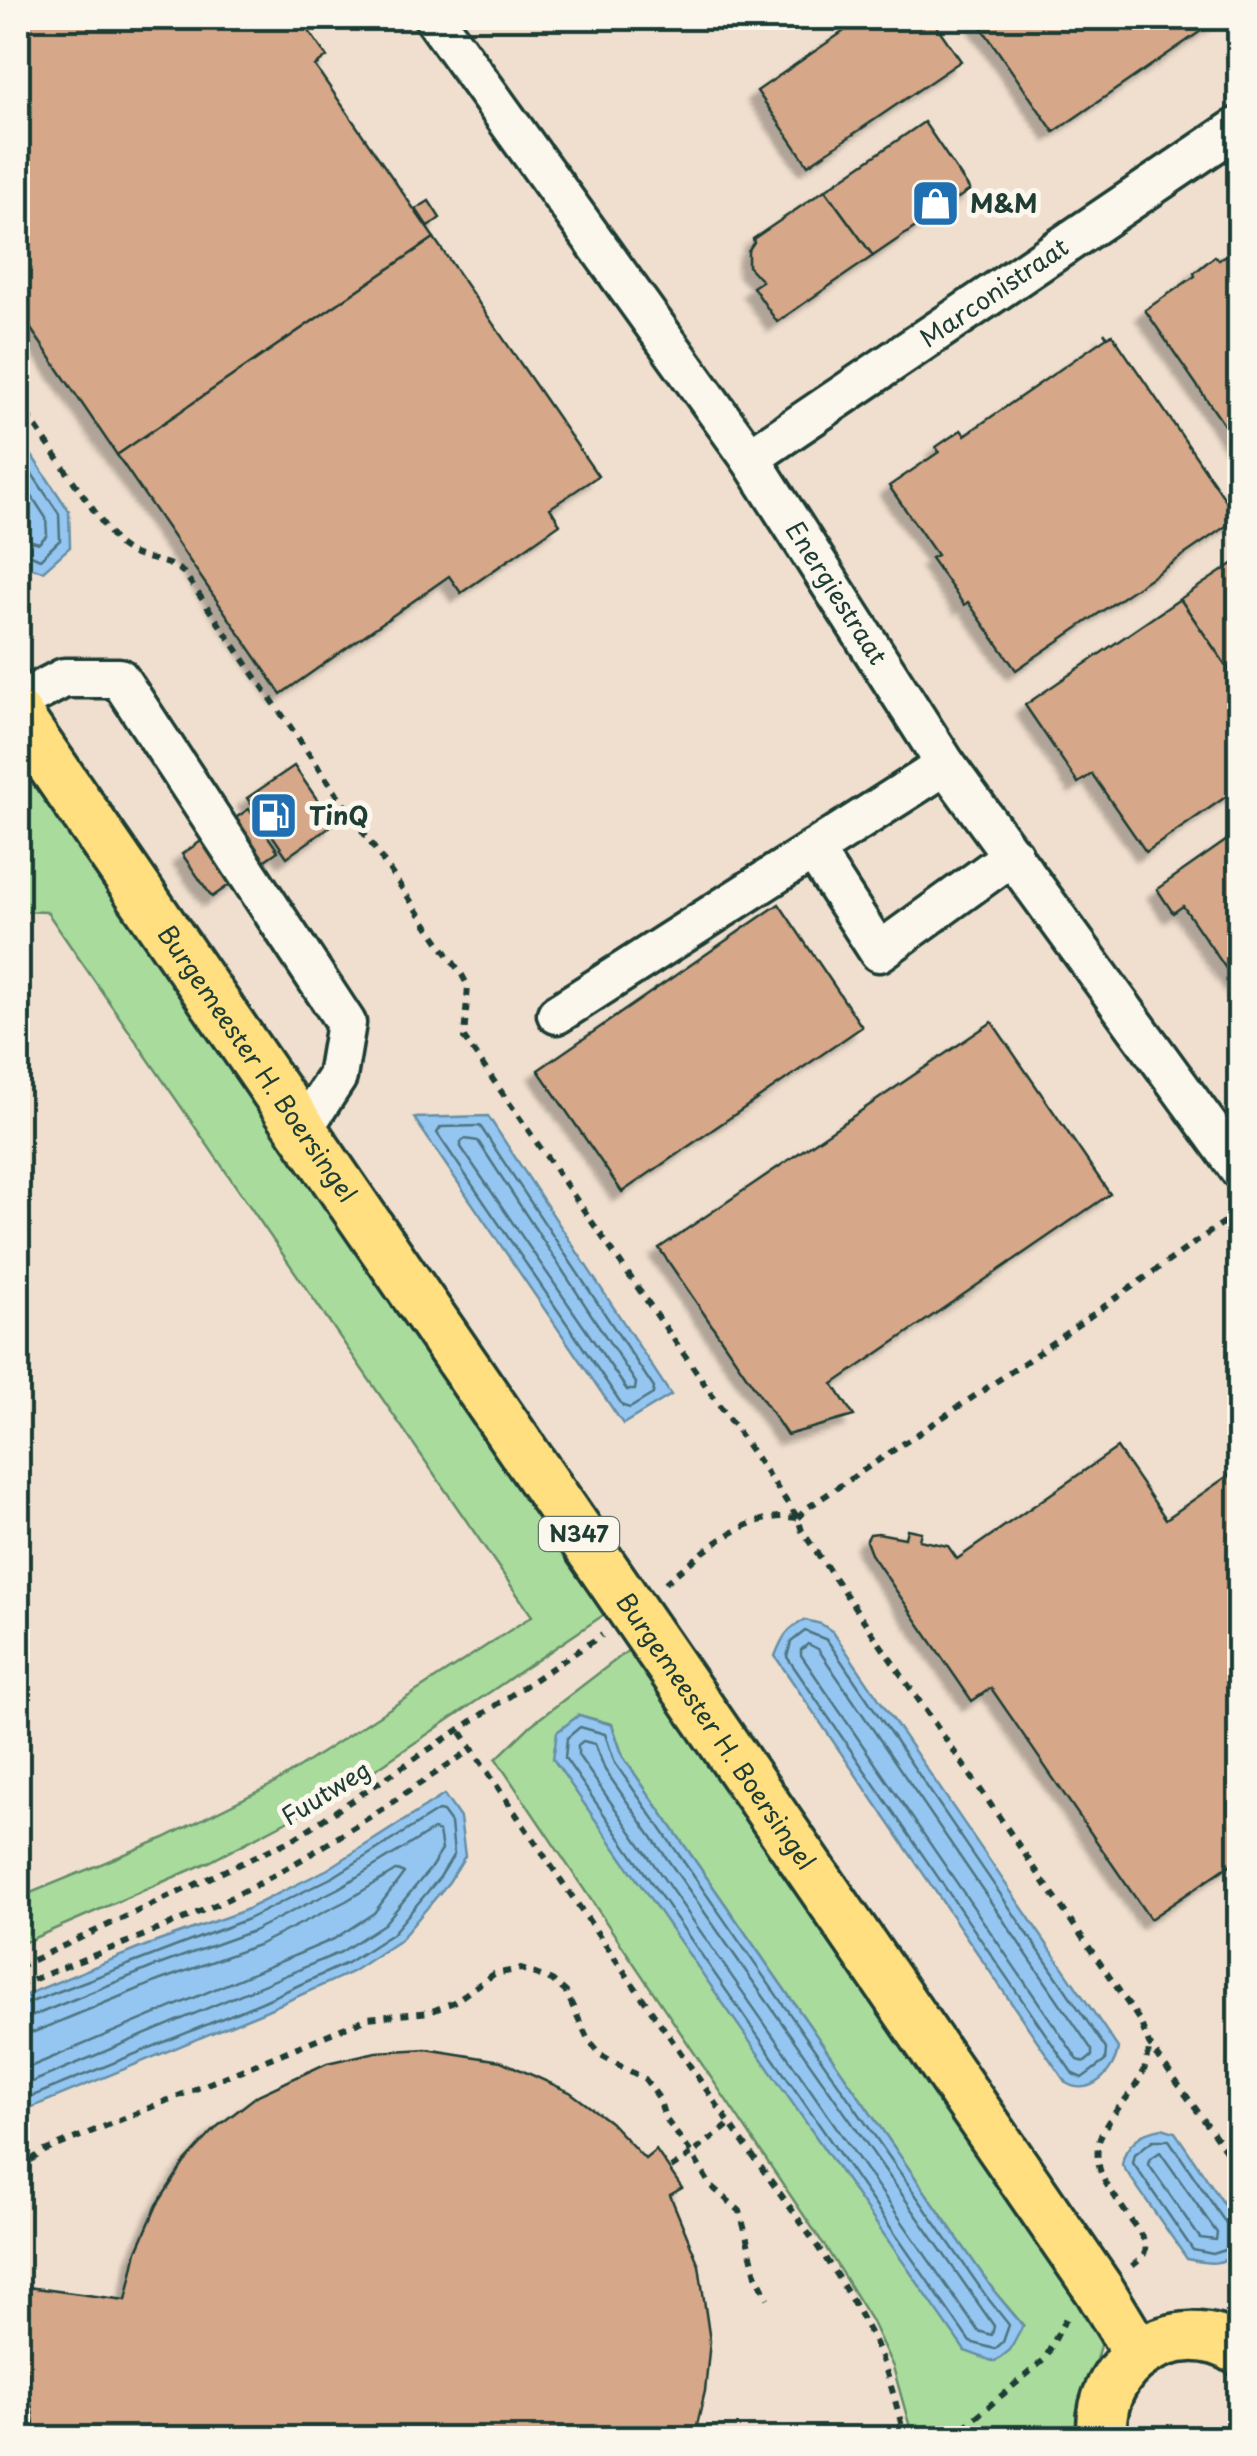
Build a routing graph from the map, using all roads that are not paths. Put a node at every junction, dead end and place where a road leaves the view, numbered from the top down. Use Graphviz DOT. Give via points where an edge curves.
graph roads {
  1 [pos="443,21"];
  2 [pos="1240,126"];
  3 [pos="750,458"];
  4 [pos="18,702"];
  5 [pos="18,716"];
  6 [pos="946,765"];
  7 [pos="813,850"];
  8 [pos="1013,854"];
  9 [pos="557,1014"];
  10 [pos="302,1130"];
  11 [pos="1240,1170"];
  12 [pos="1240,2351"];
  13 [pos="1138,2354"];
  14 [pos="1103,2438"];
  1 -- 3 [label="street, Energiestraat"];
  2 -- 3 [label="street, Marconistraat"];
  3 -- 6 [label="street, Energiestraat"];
  4 -- 10 [label="street" via="64,678 119,678 130,694 346,1023 337,1076"];
  5 -- 10 [label="main road, Burgemeester H. Boersingel / N347"];
  6 -- 7 [label="street"];
  6 -- 8 [label="street, Energiestraat"];
  7 -- 8 [label="street" via="880,952"];
  7 -- 9 [label="street"];
  8 -- 11 [label="street, Energiestraat"];
  10 -- 13 [label="main road, Burgemeester H. Boersingel / N347"];
  12 -- 13 [label="main road" via="1196,2336 1156,2343"];
  13 -- 14 [label="main road" via="1110,2388"];
}
